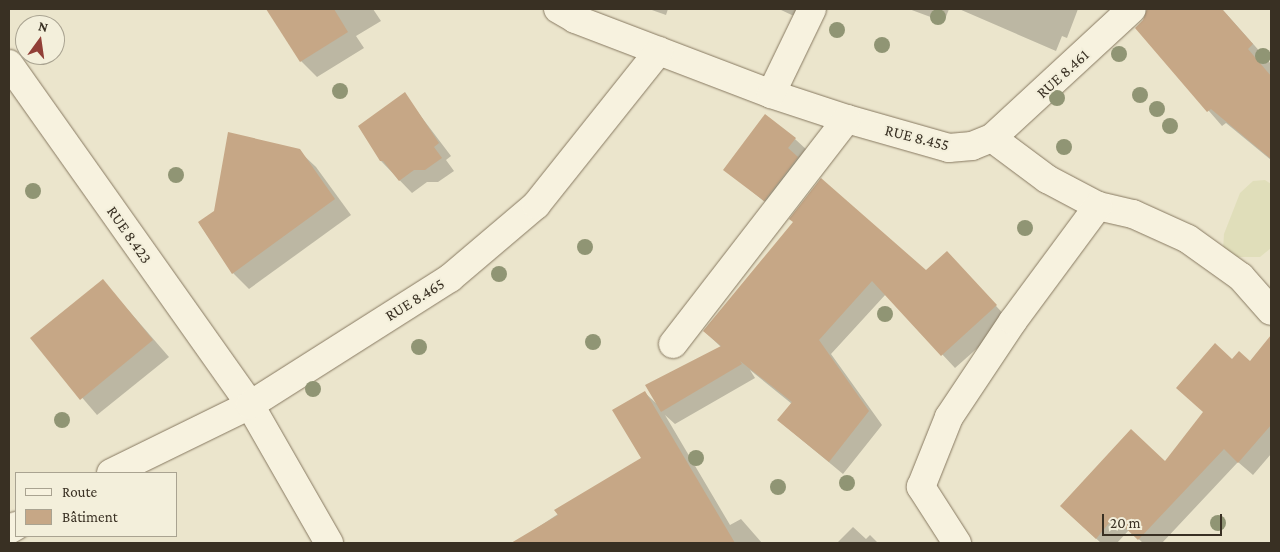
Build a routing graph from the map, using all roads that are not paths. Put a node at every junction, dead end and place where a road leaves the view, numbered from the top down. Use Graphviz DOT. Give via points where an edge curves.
graph roads {
  1 [pos="558,9"];
  2 [pos="812,9"];
  3 [pos="1132,9"];
  4 [pos="658,51"];
  5 [pos="9,64"];
  6 [pos="771,94"];
  7 [pos="847,119"];
  8 [pos="992,138"];
  9 [pos="1098,206"];
  10 [pos="1271,311"];
  11 [pos="673,344"];
  12 [pos="250,405"];
  13 [pos="112,472"];
  14 [pos="329,543"];
  15 [pos="957,543"];
  1 -- 4 [label="street, RUE 8.455" via="575,19"];
  2 -- 6 [label="street"];
  3 -- 8 [label="street, RUE 8.461"];
  4 -- 6 [label="street, RUE 8.455"];
  4 -- 12 [label="street, RUE 8.465" via="536,205 450,278"];
  5 -- 12 [label="street, RUE 8.423"];
  6 -- 7 [label="street, RUE 8.455"];
  7 -- 8 [label="street, RUE 8.455" via="949,148 972,146"];
  7 -- 11 [label="street"];
  8 -- 9 [label="street" via="1047,179"];
  9 -- 10 [label="street" via="1133,214 1188,239 1240,277"];
  9 -- 15 [label="street" via="1013,321 949,416 920,487"];
  12 -- 13 [label="street, RUE 8.465"];
  12 -- 14 [label="street, RUE 8.423"];
}
